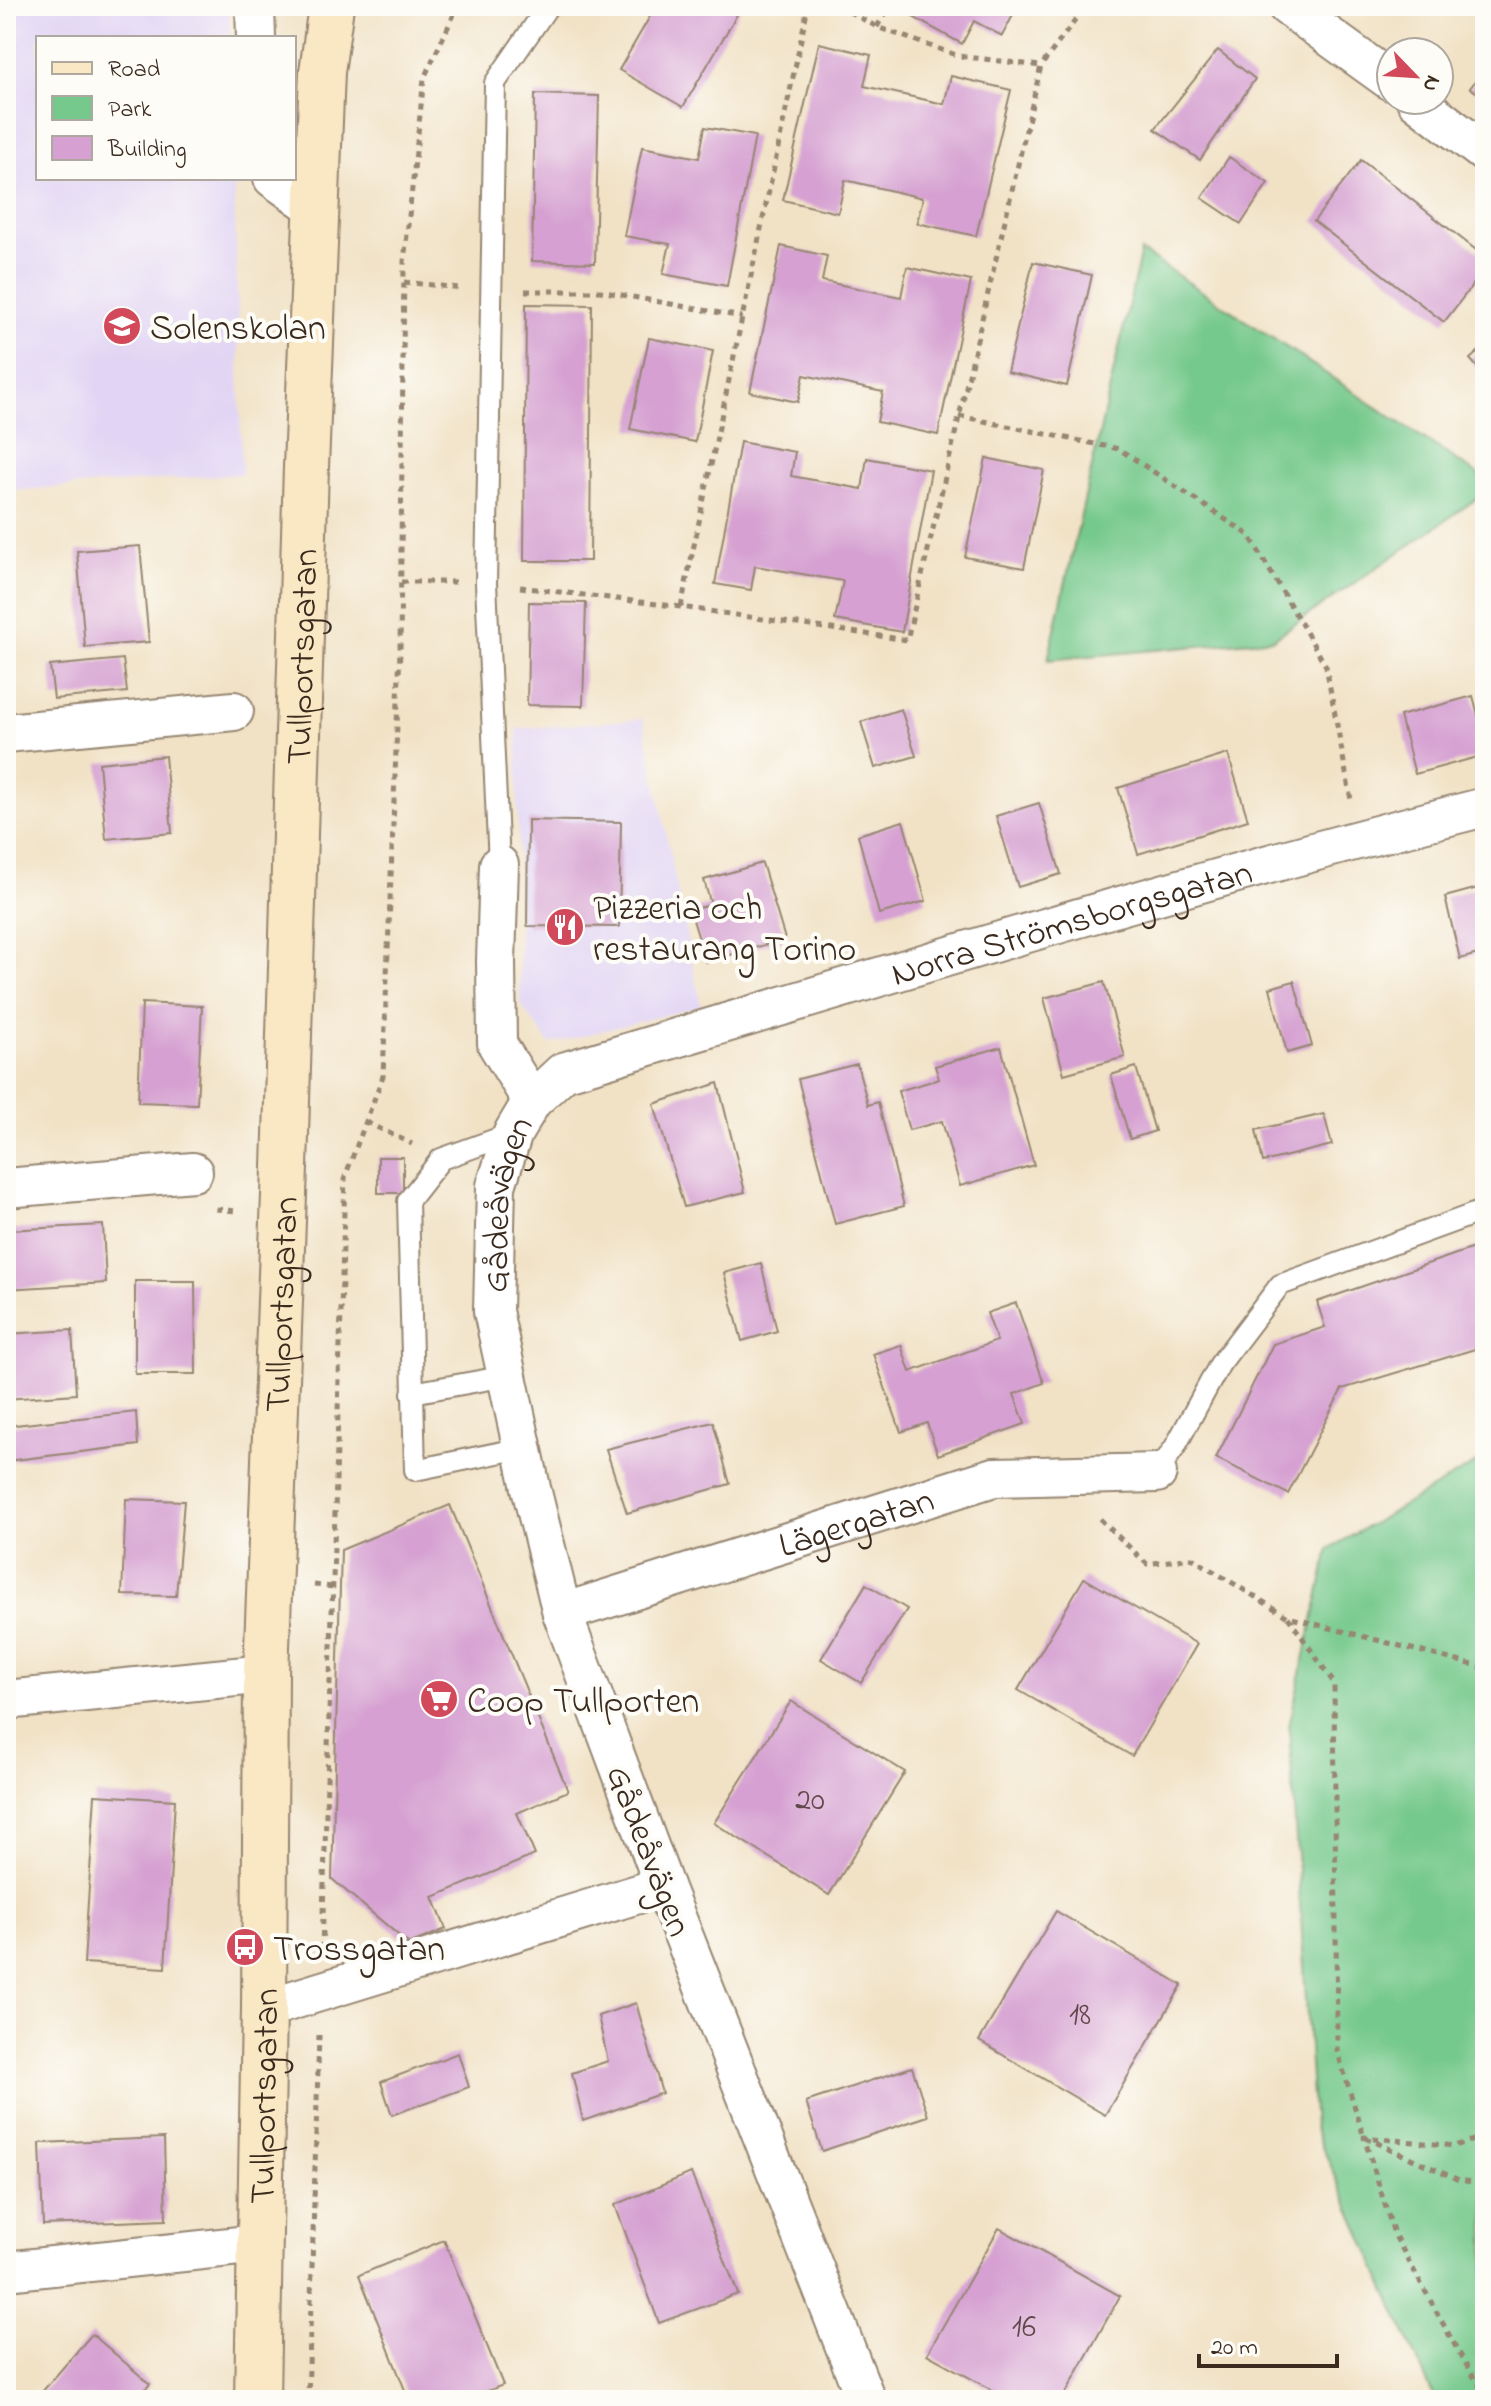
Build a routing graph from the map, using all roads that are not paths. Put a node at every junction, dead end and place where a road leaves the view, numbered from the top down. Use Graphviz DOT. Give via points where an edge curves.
graph roads {
  1 [pos="255,6"];
  2 [pos="331,6"];
  3 [pos="548,6"];
  4 [pos="1287,6"];
  5 [pos="256,36"];
  6 [pos="1375,69"];
  7 [pos="1437,116"];
  8 [pos="1485,153"];
  9 [pos="276,180"];
  10 [pos="317,209"];
  11 [pos="234,711"];
  12 [pos="6,733"];
  13 [pos="1485,807"];
  14 [pos="499,865"];
  15 [pos="532,1101"];
  16 [pos="513,1133"];
  17 [pos="193,1172"];
  18 [pos="6,1188"];
  19 [pos="1485,1210"];
  20 [pos="507,1376"];
  21 [pos="412,1393"];
  22 [pos="522,1448"];
  23 [pos="1157,1473"];
  24 [pos="562,1613"];
  25 [pos="266,1674"];
  26 [pos="6,1700"];
  27 [pos="664,1886"];
  28 [pos="264,2009"];
  29 [pos="258,2244"];
  30 [pos="6,2271"];
  31 [pos="257,2400"];
  32 [pos="866,2400"];
  1 -- 5 [label="street"];
  2 -- 10 [label="main road, Tullportsgatan" via="322,72"];
  3 -- 14 [label="lane" via="495,83 486,583"];
  4 -- 6 [label="street"];
  7 -- 8 [label="street"];
  9 -- 10 [label="street"];
  10 -- 25 [label="main road, Tullportsgatan"];
  11 -- 12 [label="street"];
  13 -- 15 [label="street, Norra Strömsborgsgatan" via="1041,929 563,1072"];
  14 -- 15 [label="street" via="497,1044"];
  15 -- 16 [label="street, Gådeåvägen"];
  16 -- 20 [label="street, Gådeåvägen" via="496,1186 494,1264 493,1311"];
  16 -- 21 [label="lane" via="441,1159 408,1201"];
  17 -- 18 [label="street"];
  19 -- 23 [label="lane" via="1280,1285 1220,1364"];
  20 -- 21 [label="lane"];
  20 -- 22 [label="street, Gådeåvägen"];
  21 -- 22 [label="lane" via="415,1470"];
  22 -- 24 [label="street, Gådeåvägen"];
  23 -- 24 [label="street, Lägergatan" via="994,1477"];
  24 -- 27 [label="street, Gådeåvägen"];
  25 -- 26 [label="street"];
  25 -- 28 [label="main road, Tullportsgatan"];
  27 -- 28 [label="street"];
  27 -- 32 [label="street, Gådeåvägen"];
  28 -- 29 [label="main road, Tullportsgatan"];
  29 -- 30 [label="street"];
  29 -- 31 [label="main road, Tullportsgatan"];
}
